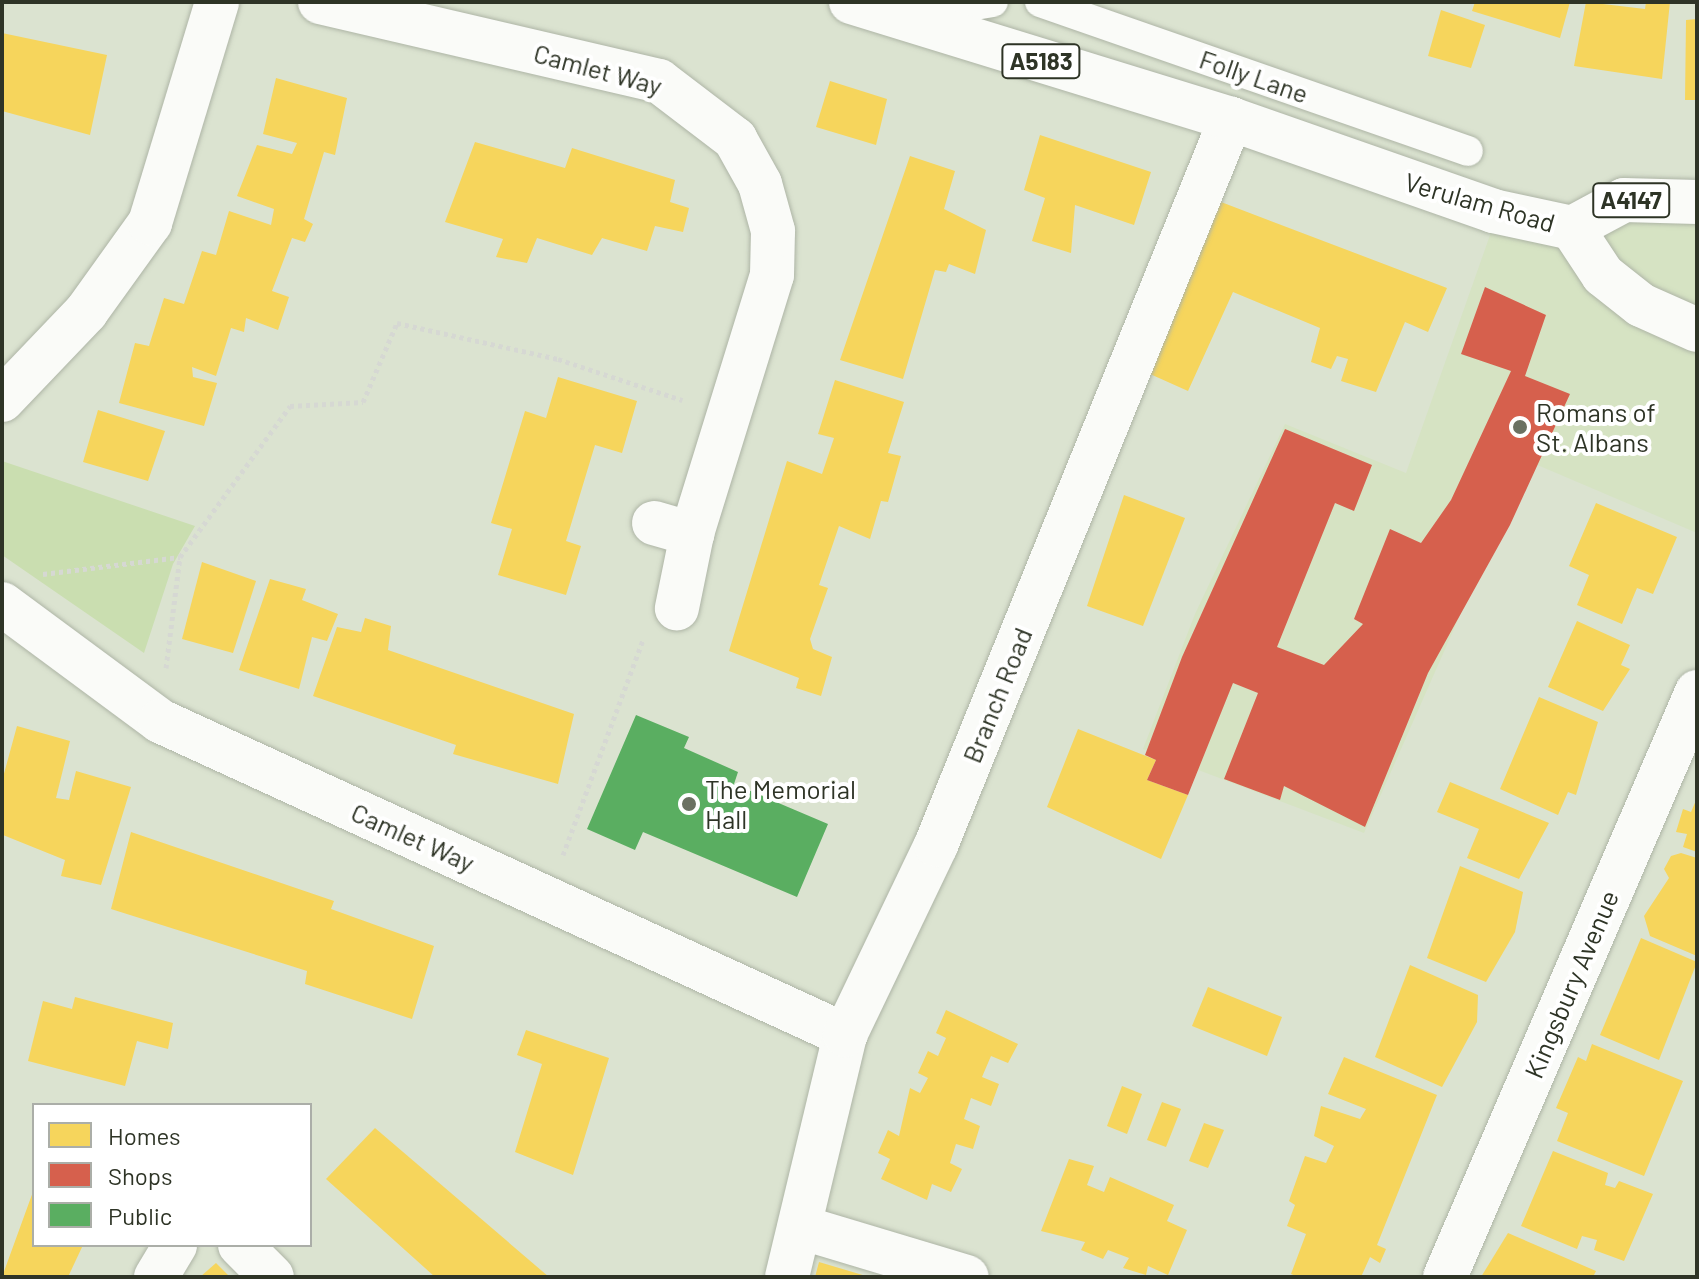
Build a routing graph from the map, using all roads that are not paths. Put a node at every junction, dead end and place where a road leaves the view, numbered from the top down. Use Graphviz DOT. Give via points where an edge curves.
graph roads {
  1 [pos="217,2"];
  2 [pos="320,2"];
  3 [pos="851,2"];
  4 [pos="993,2"];
  5 [pos="1040,2"];
  6 [pos="900,18"];
  7 [pos="1231,119"];
  8 [pos="1468,151"];
  9 [pos="1697,202"];
  10 [pos="1572,228"];
  11 [pos="1697,330"];
  12 [pos="2,400"];
  13 [pos="17,590"];
  14 [pos="677,608"];
  15 [pos="1697,692"];
  16 [pos="845,1035"];
  17 [pos="800,1227"];
  18 [pos="174,1247"];
  19 [pos="242,1247"];
  20 [pos="156,1277"];
  21 [pos="272,1277"];
  22 [pos="787,1277"];
  23 [pos="967,1277"];
  24 [pos="1445,1277"];
  1 -- 12 [label="street" via="150,223 86,312"];
  2 -- 14 [label="street, Camlet Way" via="659,81 735,139 760,184 773,231 772,275 729,415 673,529"];
  3 -- 6 [label="street, A5183"];
  4 -- 6 [label="lane"];
  5 -- 8 [label="lane, Folly Lane"];
  6 -- 7 [label="street, A5183"];
  7 -- 10 [label="street, Verulam Road / A5183" via="1493,211"];
  7 -- 16 [label="street, Branch Road" via="936,845"];
  9 -- 10 [label="street, A4147" via="1624,200"];
  10 -- 11 [label="street, Verulam Road" via="1603,275 1641,305"];
  13 -- 16 [label="street, Camlet Way" via="160,721"];
  15 -- 24 [label="street, Kingsbury Avenue"];
  16 -- 17 [label="street, Branch Road"];
  17 -- 22 [label="street, Branch Road"];
  17 -- 23 [label="street"];
  18 -- 20 [label="street"];
  19 -- 21 [label="street"];
}
